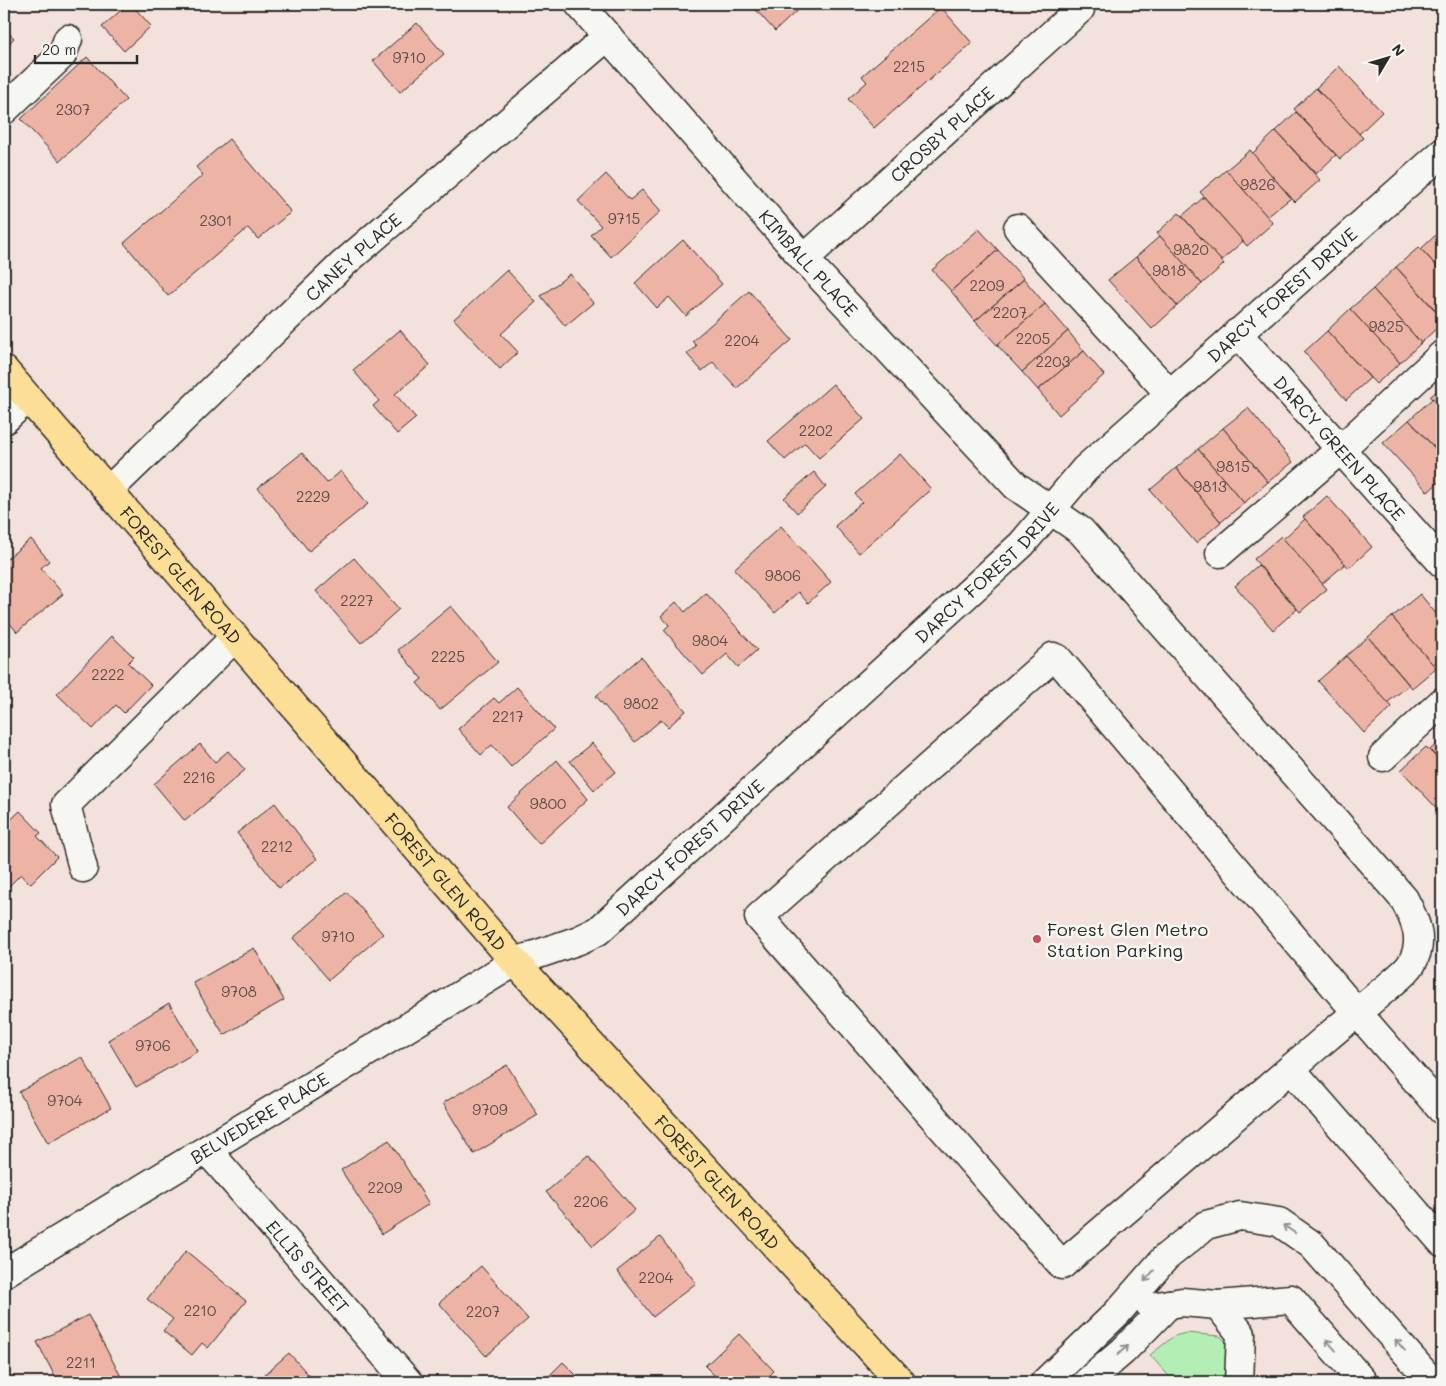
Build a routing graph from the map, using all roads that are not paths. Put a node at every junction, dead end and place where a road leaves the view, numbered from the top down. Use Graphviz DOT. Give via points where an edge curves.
graph roads {
  1 [pos="579,4"];
  2 [pos="1080,9"];
  3 [pos="608,36"];
  4 [pos="68,39"];
  5 [pos="4,110"];
  6 [pos="1442,154"];
  7 [pos="1018,228"];
  8 [pos="804,259"];
  9 [pos="1237,333"];
  10 [pos="1442,355"];
  11 [pos="4,370"];
  12 [pos="1170,394"];
  13 [pos="28,398"];
  14 [pos="4,420"];
  15 [pos="1341,449"];
  16 [pos="108,491"];
  17 [pos="1051,510"];
  18 [pos="1220,553"];
  19 [pos="1442,563"];
  20 [pos="235,637"];
  21 [pos="1442,702"];
  22 [pos="1383,757"];
  23 [pos="83,868"];
  24 [pos="515,962"];
  25 [pos="1357,1012"];
  26 [pos="1291,1069"];
  27 [pos="1442,1110"];
  28 [pos="207,1150"];
  29 [pos="1442,1242"];
  30 [pos="4,1273"];
  31 [pos="1169,1304"];
  32 [pos="1218,1305"];
  33 [pos="1117,1313"];
  34 [pos="408,1382"];
  35 [pos="901,1382"];
  36 [pos="1045,1382"];
  37 [pos="1087,1382"];
  38 [pos="1240,1382"];
  39 [pos="1363,1382"];
  40 [pos="1432,1382"];
  1 -- 3 [label="street, KIMBALL PLACE"];
  2 -- 8 [label="street, CROSBY PLACE"];
  3 -- 8 [label="street, KIMBALL PLACE"];
  3 -- 16 [label="street, CANEY PLACE" via="343,264"];
  4 -- 5 [label="street" via="62,55"];
  6 -- 9 [label="street, DARCY FOREST DRIVE"];
  7 -- 12 [label="street"];
  8 -- 17 [label="street, KIMBALL PLACE" via="1016,486"];
  9 -- 12 [label="street, DARCY FOREST DRIVE"];
  9 -- 15 [label="street, DARCY GREEN PLACE"];
  10 -- 15 [label="street"];
  11 -- 13 [label="main road, FOREST GLEN ROAD"];
  12 -- 17 [label="street, DARCY FOREST DRIVE" via="1085,469"];
  13 -- 14 [label="street"];
  13 -- 16 [label="main road, FOREST GLEN ROAD"];
  15 -- 18 [label="street"];
  15 -- 19 [label="street, DARCY GREEN PLACE"];
  16 -- 20 [label="main road, FOREST GLEN ROAD"];
  17 -- 24 [label="street, DARCY FOREST DRIVE" via="1022,544 598,931"];
  17 -- 25 [label="street, KIMBALL PLACE" via="1081,531 1404,899 1416,921 1419,946 1412,964"];
  20 -- 23 [label="street" via="66,805"];
  20 -- 24 [label="main road, FOREST GLEN ROAD"];
  21 -- 22 [label="street"];
  24 -- 28 [label="street, BELVEDERE PLACE"];
  24 -- 35 [label="main road, FOREST GLEN ROAD"];
  25 -- 26 [label="street, KIMBALL PLACE"];
  25 -- 26 [label="street, KIMBALL PLACE" via="1065,666 1053,657 759,917 1062,1265"];
  25 -- 27 [label="street"];
  26 -- 29 [label="street"];
  28 -- 30 [label="street, BELVEDERE PLACE"];
  28 -- 34 [label="street, ELLIS STREET"];
  31 -- 32 [label="street"];
  31 -- 33 [label="street"];
  37 -- 31 [label="street, one-way"];
  32 -- 38 [label="street" via="1241,1334"];
  39 -- 32 [label="street, one-way" via="1291,1299"];
  33 -- 36 [label="street"];
  40 -- 33 [label="street, one-way" via="1312,1244 1279,1222 1240,1216 1206,1226 1165,1258"];
}
